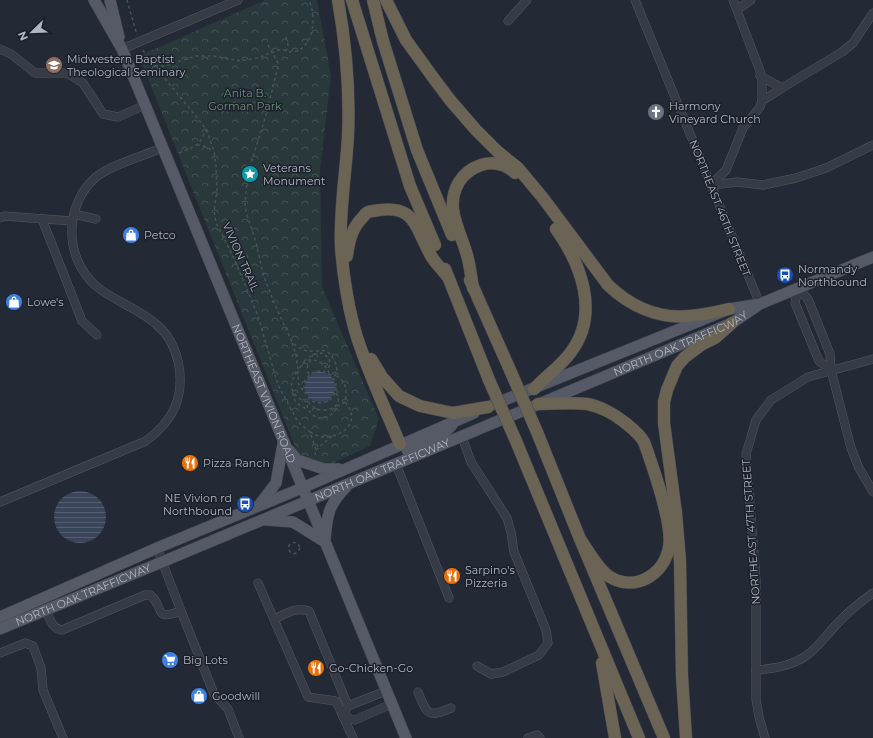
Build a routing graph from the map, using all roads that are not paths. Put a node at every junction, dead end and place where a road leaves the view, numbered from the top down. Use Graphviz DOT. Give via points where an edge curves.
graph roads {
  1 [pos="94,0"];
  2 [pos="110,0"];
  3 [pos="238,0"];
  4 [pos="338,0"];
  5 [pos="352,0"];
  6 [pos="373,0"];
  7 [pos="386,0"];
  8 [pos="527,0"];
  9 [pos="635,0"];
  10 [pos="733,0"];
  11 [pos="751,0"];
  12 [pos="738,10"];
  13 [pos="873,12"];
  14 [pos="508,21"];
  15 [pos="122,49"];
  16 [pos="0,50"];
  17 [pos="760,76"];
  18 [pos="782,88"];
  19 [pos="762,102"];
  20 [pos="145,104"];
  21 [pos="873,145"];
  22 [pos="162,148"];
  23 [pos="726,170"];
  24 [pos="732,182"];
  25 [pos="711,185"];
  26 [pos="73,217"];
  27 [pos="0,218"];
  28 [pos="42,219"];
  29 [pos="96,219"];
  30 [pos="873,257"];
  31 [pos="447,276"];
  32 [pos="473,288"];
  33 [pos="798,288"];
  34 [pos="760,304"];
  35 [pos="728,309"];
  36 [pos="732,323"];
  37 [pos="97,334"];
  38 [pos="873,359"];
  39 [pos="831,370"];
  40 [pos="534,389"];
  41 [pos="538,404"];
  42 [pos="488,407"];
  43 [pos="458,419"];
  44 [pos="462,437"];
  45 [pos="284,443"];
  46 [pos="400,444"];
  47 [pos="396,464"];
  48 [pos="344,469"];
  49 [pos="350,484"];
  50 [pos="302,488"];
  51 [pos="873,492"];
  52 [pos="308,501"];
  53 [pos="0,502"];
  54 [pos="258,506"];
  55 [pos="263,520"];
  56 [pos="580,539"];
  57 [pos="325,542"];
  58 [pos="157,548"];
  59 [pos="162,562"];
  60 [pos="258,583"];
  61 [pos="873,593"];
  62 [pos="450,598"];
  63 [pos="46,610"];
  64 [pos="181,611"];
  65 [pos="0,618"];
  66 [pos="275,619"];
  67 [pos="0,629"];
  68 [pos="598,640"];
  69 [pos="0,653"];
  70 [pos="477,666"];
  71 [pos="756,670"];
  72 [pos="386,691"];
  73 [pos="418,692"];
  74 [pos="391,704"];
  75 [pos="348,706"];
  76 [pos="451,708"];
  77 [pos="344,717"];
  78 [pos="63,738"];
  79 [pos="239,738"];
  80 [pos="353,738"];
  81 [pos="406,738"];
  82 [pos="528,738"];
  83 [pos="540,738"];
  84 [pos="616,738"];
  85 [pos="639,738"];
  86 [pos="664,738"];
  87 [pos="686,738"];
  88 [pos="765,738"];
  1 -- 15 [label="main road, NORTHEAST VIVION ROAD"];
  2 -- 15 [label="main road, NORTHEAST VIVION ROAD"];
  3 -- 15 [label="street"];
  4 -- 46 [label="highway" via="344,36 348,102 341,231 343,270 360,349"];
  5 -- 31 [label="highway" via="410,186"];
  6 -- 32 [label="highway" via="417,150"];
  7 -- 35 [label="highway" via="414,52 450,100 476,130 518,168 617,294 638,307 660,314 690,316"];
  8 -- 14 [label="street"];
  9 -- 25 [label="street, NORTHEAST 46TH STREET"];
  10 -- 12 [label="street"];
  11 -- 12 [label="street"];
  12 -- 17 [label="street"];
  13 -- 18 [label="street" via="853,43"];
  15 -- 20 [label="main road, NORTHEAST VIVION ROAD"];
  16 -- 20 [label="street" via="11,54 35,73 67,73 72,76 83,83 103,114 123,116"];
  17 -- 18 [label="street"];
  17 -- 19 [label="street"];
  18 -- 19 [label="street"];
  19 -- 23 [label="street" via="743,128"];
  20 -- 22 [label="main road, NORTHEAST VIVION ROAD"];
  21 -- 24 [label="street" via="826,168 796,178 763,185"];
  22 -- 26 [label="street" via="107,170 97,177 81,196"];
  22 -- 45 [label="main road, NORTHEAST VIVION ROAD"];
  23 -- 24 [label="street"];
  23 -- 25 [label="street"];
  24 -- 25 [label="street"];
  25 -- 34 [label="street, NORTHEAST 46TH STREET"];
  26 -- 28 [label="street"];
  26 -- 29 [label="street"];
  26 -- 53 [label="street" via="72,240 75,253 86,275 105,292 147,316 164,331 170,341 179,362 178,397 169,418 146,441"];
  27 -- 28 [label="street" via="4,216"];
  28 -- 37 [label="street" via="82,321"];
  30 -- 33 [label="main road, NORTH OAK TRAFFICWAY"];
  31 -- 42 [label="highway" via="431,256 415,224 405,213 386,208 368,211 356,224 349,239 347,256 363,334 372,360 382,377 399,396 420,406 454,413"];
  31 -- 68 [label="highway, bridge"];
  32 -- 40 [label="highway" via="467,254 454,220 452,202 458,184 468,172 483,164 494,163 513,171 566,242 584,291 585,316 577,343 565,360"];
  32 -- 56 [label="highway, bridge" via="537,432"];
  33 -- 34 [label="main road, NORTH OAK TRAFFICWAY"];
  33 -- 39 [label="street" via="808,299 830,354"];
  33 -- 39 [label="street" via="795,303 819,360"];
  34 -- 35 [label="main road, NORTH OAK TRAFFICWAY"];
  34 -- 36 [label="main road, NORTH OAK TRAFFICWAY"];
  35 -- 40 [label="main road, NORTH OAK TRAFFICWAY"];
  36 -- 41 [label="main road, NORTH OAK TRAFFICWAY"];
  36 -- 87 [label="highway" via="715,338 700,345 677,366 667,390 664,410 680,561"];
  38 -- 39 [label="street, NORTHEAST 47TH STREET"];
  39 -- 51 [label="street" via="851,448"];
  39 -- 71 [label="street, NORTHEAST 47TH STREET" via="808,377 771,400 756,420 746,454 756,580"];
  40 -- 42 [label="main road, NORTH OAK TRAFFICWAY"];
  41 -- 44 [label="main road, NORTH OAK TRAFFICWAY"];
  41 -- 56 [label="highway" via="587,404 608,412 631,428 643,441 658,483 669,527 669,547 665,560 646,579 621,582 609,576 602,571"];
  42 -- 43 [label="main road, NORTH OAK TRAFFICWAY"];
  43 -- 46 [label="main road, NORTH OAK TRAFFICWAY"];
  43 -- 52 [label="main road" via="442,435 332,481"];
  44 -- 47 [label="main road, NORTH OAK TRAFFICWAY"];
  44 -- 70 [label="street" via="470,462 507,518 514,552 546,630 548,644 539,655 504,672 491,674"];
  45 -- 48 [label="main road" via="296,460 324,469"];
  45 -- 50 [label="main road, NORTHEAST VIVION ROAD"];
  45 -- 54 [label="main road" via="276,483"];
  46 -- 48 [label="main road, NORTH OAK TRAFFICWAY"];
  47 -- 49 [label="main road, NORTH OAK TRAFFICWAY"];
  47 -- 62 [label="street"];
  48 -- 50 [label="main road, NORTH OAK TRAFFICWAY"];
  49 -- 52 [label="main road, NORTH OAK TRAFFICWAY"];
  49 -- 57 [label="main road" via="332,503"];
  50 -- 52 [label="main road, NORTHEAST VIVION ROAD"];
  50 -- 54 [label="main road, NORTH OAK TRAFFICWAY"];
  52 -- 55 [label="main road, NORTH OAK TRAFFICWAY"];
  52 -- 57 [label="main road, NORTHEAST VIVION ROAD"];
  54 -- 58 [label="main road, NORTH OAK TRAFFICWAY"];
  55 -- 57 [label="main road" via="293,522"];
  55 -- 59 [label="main road, NORTH OAK TRAFFICWAY"];
  56 -- 86 [label="highway"];
  57 -- 72 [label="main road, NORTHEAST VIVION ROAD"];
  58 -- 59 [label="street"];
  58 -- 65 [label="main road, NORTH OAK TRAFFICWAY"];
  59 -- 63 [label="main road, NORTH OAK TRAFFICWAY"];
  59 -- 64 [label="street"];
  60 -- 66 [label="street"];
  61 -- 71 [label="street" via="841,620 807,656 772,669"];
  63 -- 64 [label="street" via="53,627 57,630 145,595 154,598 164,615"];
  63 -- 67 [label="main road, NORTH OAK TRAFFICWAY"];
  64 -- 79 [label="street" via="214,694 228,709"];
  66 -- 75 [label="street" via="294,610 309,611"];
  66 -- 77 [label="street" via="308,696 336,701"];
  68 -- 84 [label="highway"];
  68 -- 85 [label="highway"];
  69 -- 78 [label="street" via="25,643 33,646 41,668 43,690"];
  71 -- 88 [label="street, NORTHEAST 47TH STREET" via="756,699"];
  72 -- 74 [label="main road, NORTHEAST VIVION ROAD"];
  72 -- 75 [label="street"];
  73 -- 76 [label="street" via="430,713 436,714"];
  74 -- 77 [label="street" via="355,720"];
  74 -- 81 [label="main road, NORTHEAST VIVION ROAD"];
  75 -- 77 [label="street"];
  77 -- 80 [label="street"];
  82 -- 83 [label="street" via="537,735"];
}
